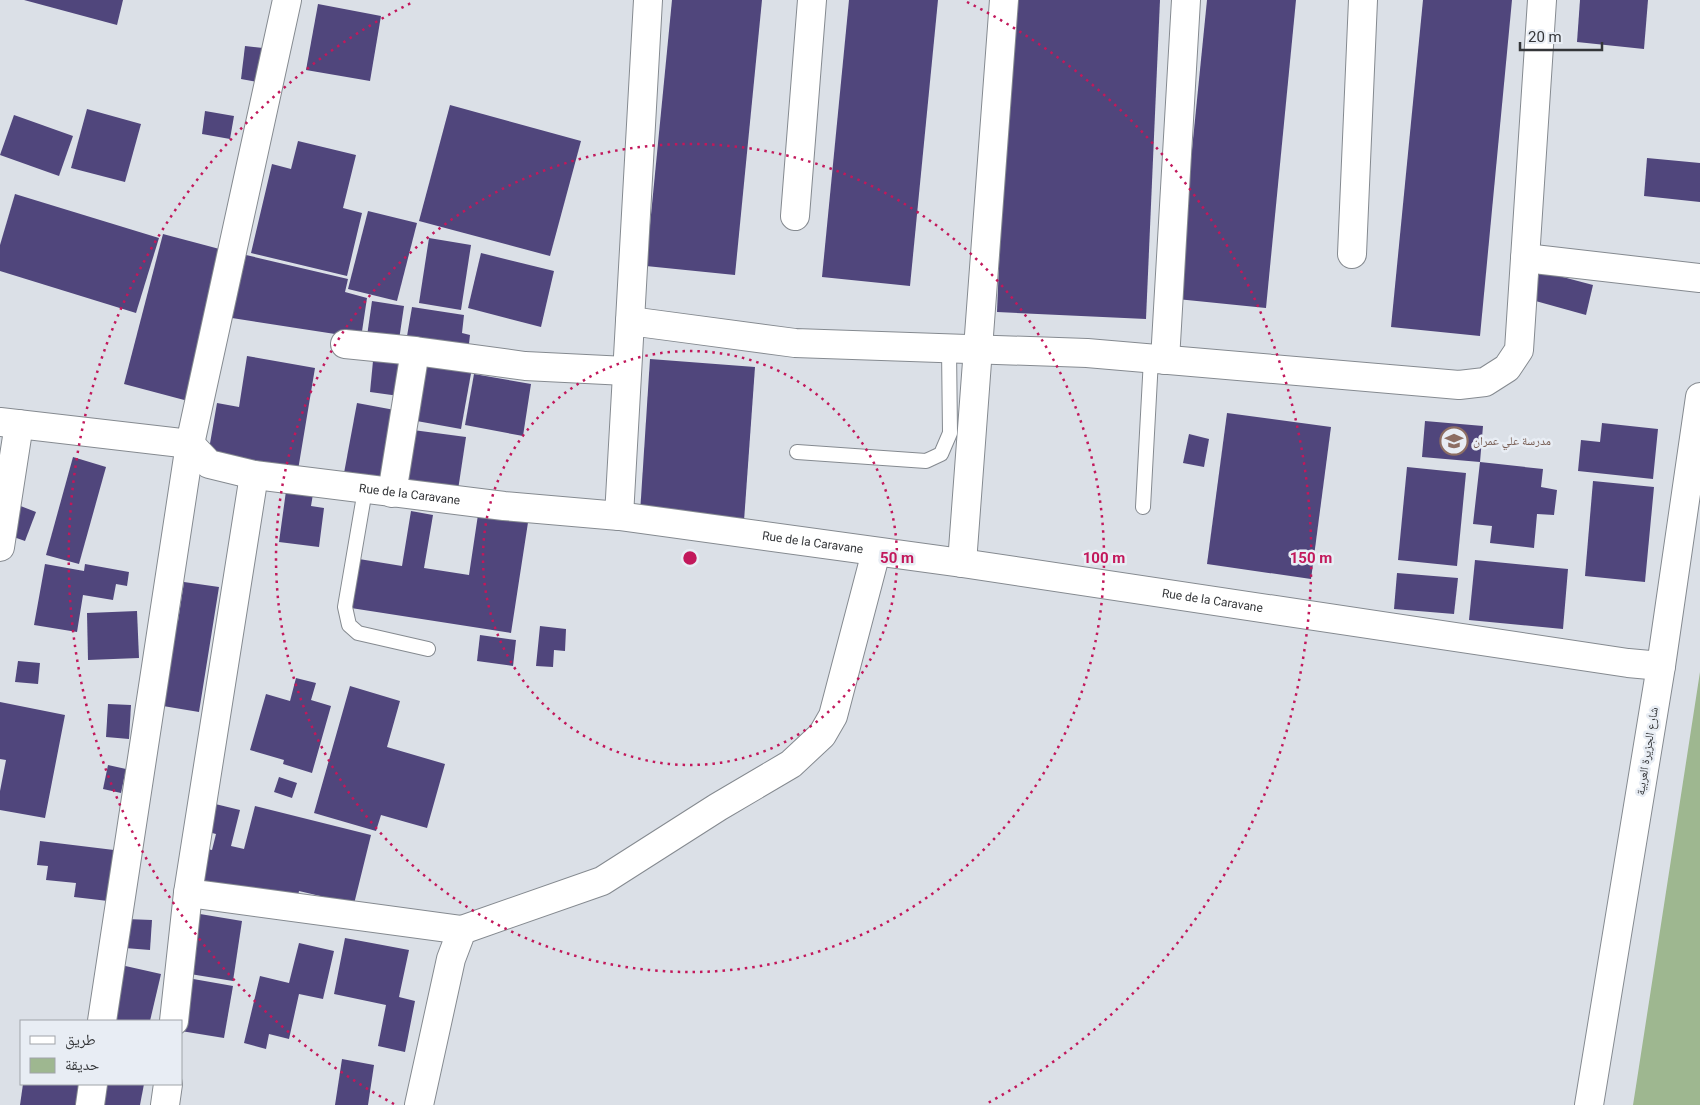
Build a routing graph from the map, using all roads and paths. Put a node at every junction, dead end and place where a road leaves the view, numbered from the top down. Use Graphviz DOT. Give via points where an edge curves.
graph roads {
  1 [pos="287,0"];
  2 [pos="648,0"];
  3 [pos="812,0"];
  4 [pos="1004,0"];
  5 [pos="1186,0"];
  6 [pos="1363,0"];
  7 [pos="1542,0"];
  8 [pos="795,216"];
  9 [pos="1352,254"];
  10 [pos="1525,258"];
  11 [pos="1700,278"];
  12 [pos="630,321"];
  13 [pos="345,344"];
  14 [pos="949,349"];
  15 [pos="978,350"];
  16 [pos="415,351"];
  17 [pos="1158,359"];
  18 [pos="626,371"];
  19 [pos="1700,397"];
  20 [pos="9,423"];
  21 [pos="190,444"];
  22 [pos="797,452"];
  23 [pos="254,475"];
  24 [pos="365,490"];
  25 [pos="392,493"];
  26 [pos="1144,507"];
  27 [pos="619,516"];
  28 [pos="0,547"];
  29 [pos="876,552"];
  30 [pos="962,563"];
  31 [pos="428,648"];
  32 [pos="1661,666"];
  33 [pos="188,893"];
  34 [pos="462,930"];
  35 [pos="102,1020"];
  36 [pos="174,1020"];
  37 [pos="93,1085"];
  38 [pos="168,1085"];
  39 [pos="90,1105"];
  40 [pos="165,1105"];
  41 [pos="418,1105"];
  42 [pos="1590,1105"];
  1 -- 21 [label="street"];
  2 -- 12 [label="street"];
  3 -- 8 [label="street"];
  4 -- 15 [label="street"];
  5 -- 17 [label="street"];
  6 -- 9 [label="street"];
  7 -- 10 [label="street"];
  10 -- 11 [label="street"];
  10 -- 17 [label="street" via="1519,350 1507,368 1485,382 1460,385"];
  12 -- 14 [label="street" via="795,343"];
  12 -- 18 [label="street"];
  13 -- 16 [label="street"];
  14 -- 15 [label="street"];
  14 -- 22 [label="lane" via="950,433 941,454 926,461"];
  15 -- 17 [label="street"];
  15 -- 30 [label="street"];
  16 -- 18 [label="street" via="525,366"];
  16 -- 25 [label="street"];
  17 -- 26 [label="lane"];
  18 -- 27 [label="street"];
  19 -- 32 [label="street, شارع الجزيرة العربية"];
  20 -- 21 [label="street"];
  20 -- 28 [label="street"];
  21 -- 23 [label="street, Rue de la Caravane" via="209,464"];
  21 -- 35 [label="street"];
  23 -- 24 [label="street, Rue de la Caravane"];
  23 -- 33 [label="street"];
  24 -- 25 [label="street, Rue de la Caravane"];
  24 -- 31 [label="lane" via="345,607 349,625 358,633"];
  25 -- 27 [label="street, Rue de la Caravane"];
  27 -- 29 [label="street, Rue de la Caravane"];
  29 -- 30 [label="street, Rue de la Caravane"];
  29 -- 34 [label="street" via="833,716 822,735 791,764 602,881"];
  30 -- 32 [label="street, Rue de la Caravane"];
  32 -- 42 [label="street, شارع الجزيرة العربية"];
  33 -- 34 [label="street"];
  33 -- 36 [label="street"];
  34 -- 41 [label="street" via="451,959"];
  37 -- 39 [label="street"];
  38 -- 40 [label="street"];
}
